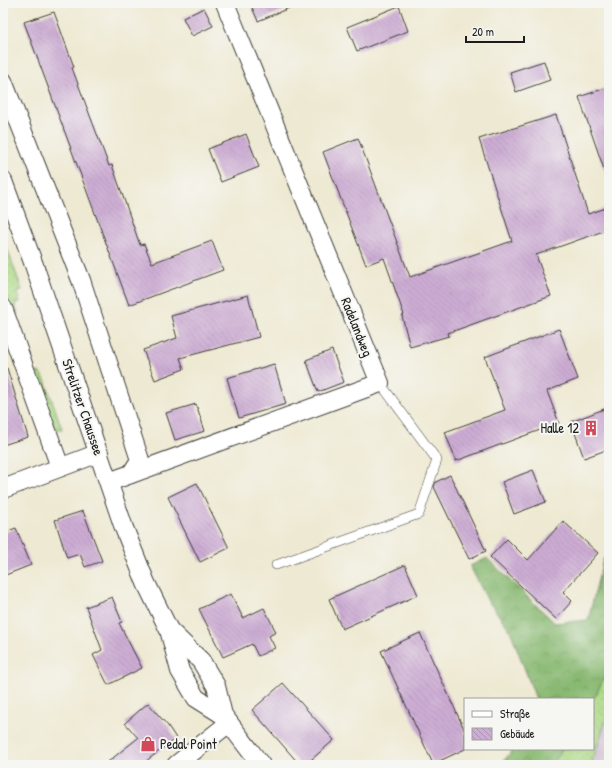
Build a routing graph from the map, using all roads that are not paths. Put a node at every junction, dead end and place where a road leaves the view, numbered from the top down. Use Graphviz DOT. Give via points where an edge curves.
graph roads {
  1 [pos="225,3"];
  2 [pos="3,80"];
  3 [pos="3,181"];
  4 [pos="3,308"];
  5 [pos="380,383"];
  6 [pos="99,453"];
  7 [pos="60,467"];
  8 [pos="131,474"];
  9 [pos="109,482"];
  10 [pos="3,489"];
  11 [pos="276,565"];
  12 [pos="169,630"];
  13 [pos="226,719"];
  14 [pos="176,765"];
  15 [pos="261,765"];
  1 -- 5 [label="street, Radelandweg"];
  2 -- 8 [label="street" via="80,280 140,460"];
  3 -- 6 [label="street, Strelitzer Chaussee"];
  4 -- 7 [label="street"];
  5 -- 8 [label="street"];
  5 -- 11 [label="lane" via="437,460 419,514"];
  6 -- 7 [label="street"];
  6 -- 9 [label="street, Strelitzer Chaussee"];
  7 -- 10 [label="street"];
  8 -- 9 [label="street"];
  9 -- 12 [label="street, Strelitzer Chaussee" via="146,583"];
  12 -- 13 [label="street, Strelitzer Chaussee" via="209,672"];
  12 -- 13 [label="street, Strelitzer Chaussee" via="180,671 196,698"];
  13 -- 14 [label="street"];
  13 -- 15 [label="street, Strelitzer Chaussee"];
}
